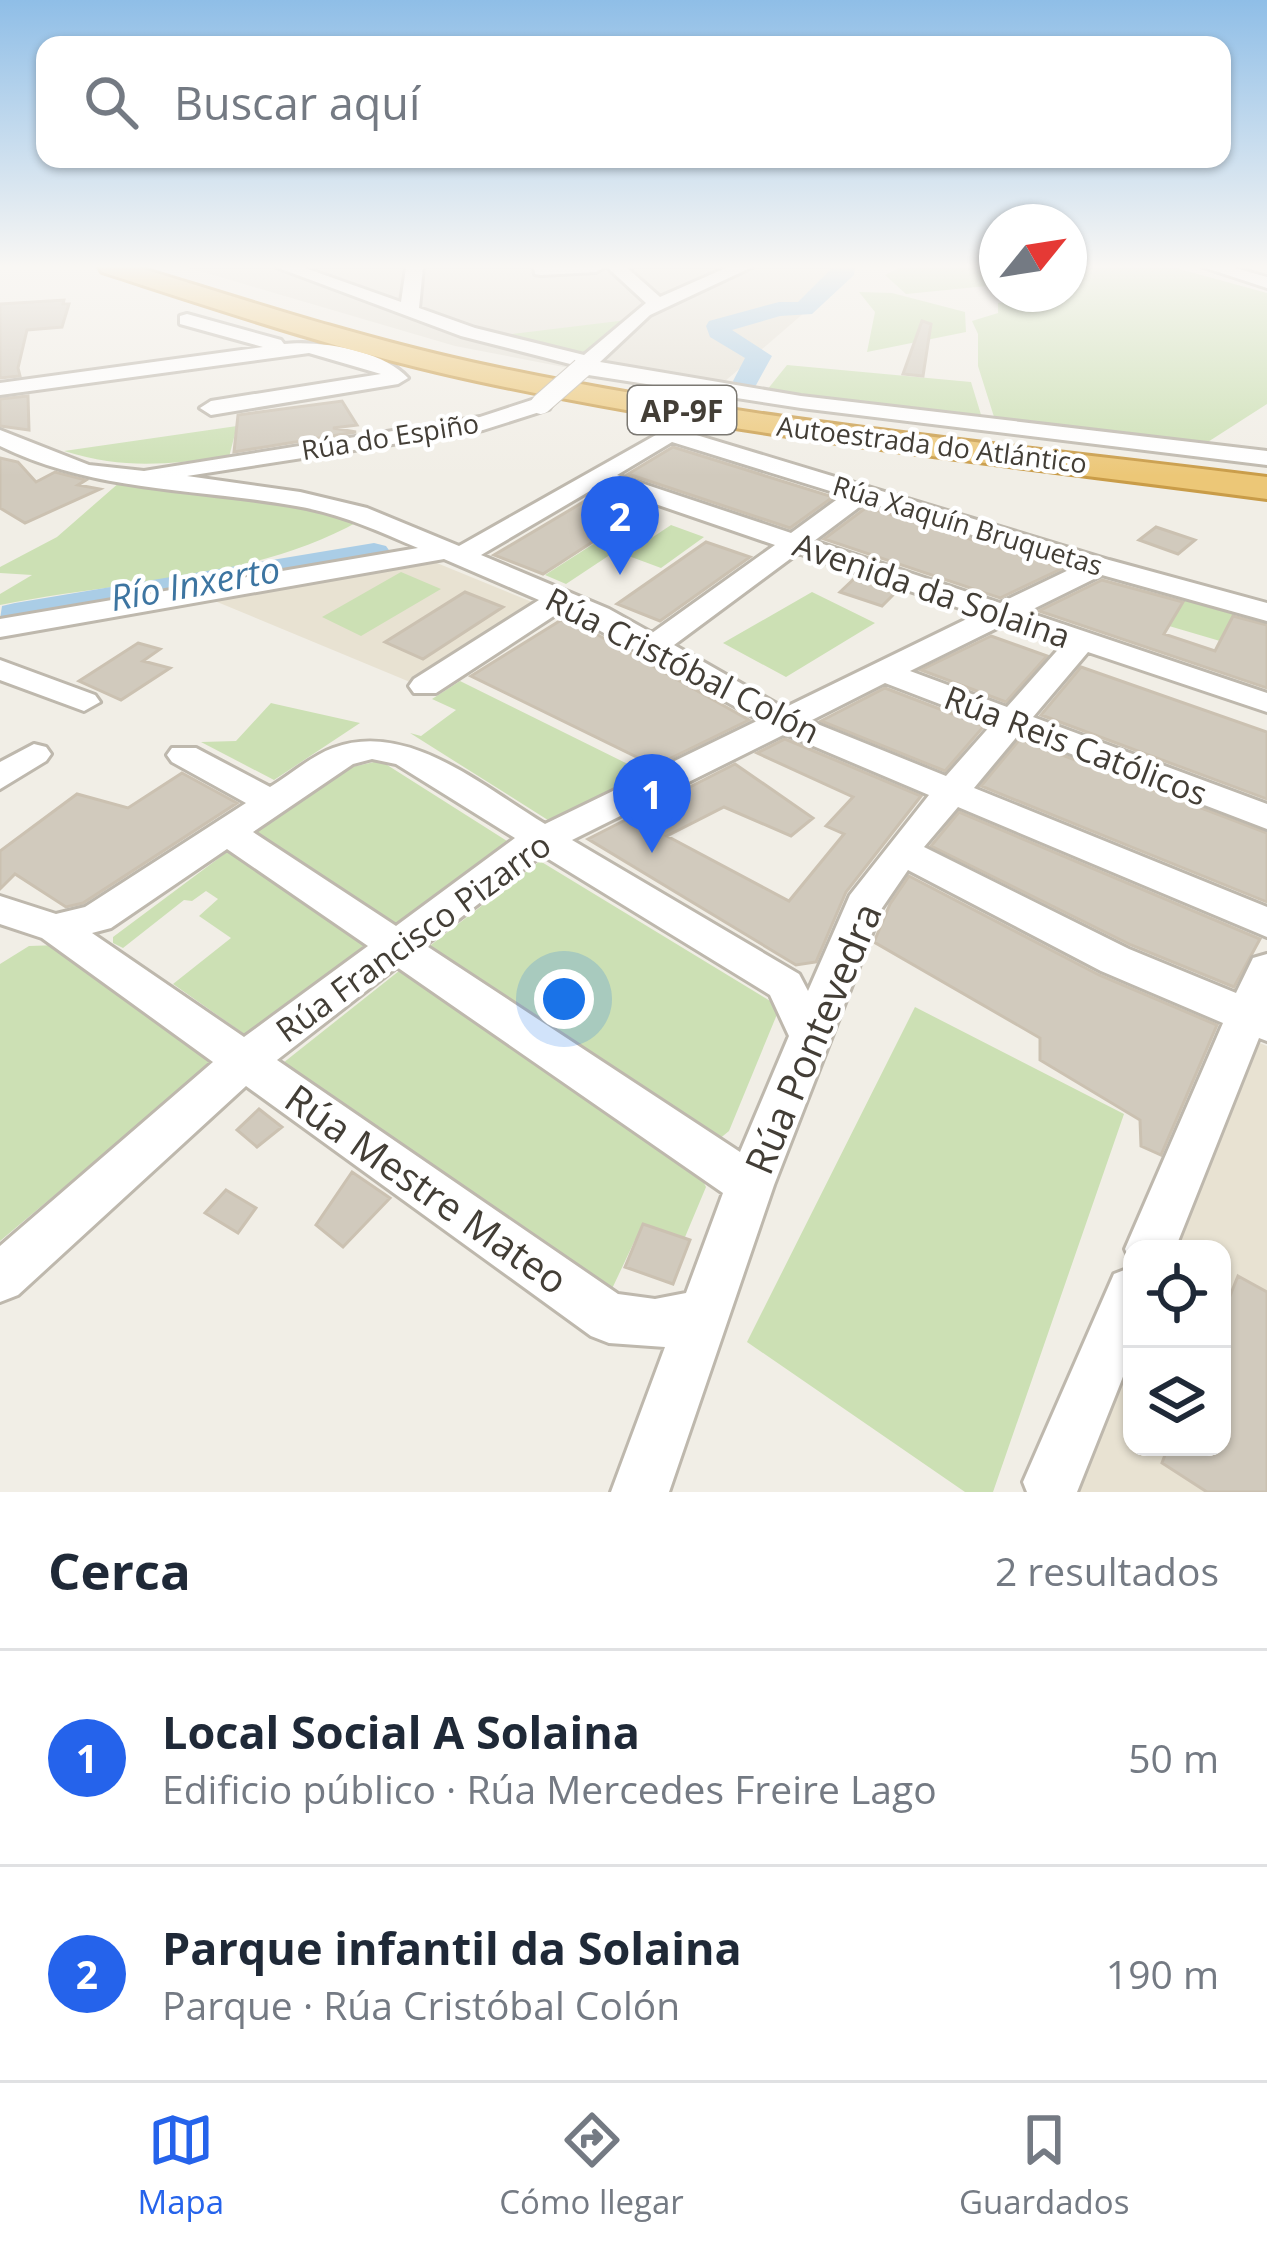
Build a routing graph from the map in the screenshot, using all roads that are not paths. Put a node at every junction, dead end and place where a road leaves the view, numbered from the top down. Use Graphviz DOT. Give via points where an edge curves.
graph roads {
  1 [pos="249,337"];
  2 [pos="308,337"];
  3 [pos="342,337"];
  4 [pos="383,337"];
  5 [pos="414,337"];
  6 [pos="493,337"];
  7 [pos="615,337"];
  8 [pos="287,347"];
  9 [pos="585,365"];
  10 [pos="532,371"];
  11 [pos="476,372"];
  12 [pos="0,389"];
  13 [pos="211,409"];
  14 [pos="0,437"];
  15 [pos="1267,458"];
  16 [pos="1267,475"];
  17 [pos="153,478"];
  18 [pos="590,481"];
  19 [pos="1267,488"];
  20 [pos="862,493"];
  21 [pos="787,548"];
  22 [pos="452,554"];
  23 [pos="1099,566"];
  24 [pos="560,599"];
  25 [pos="1267,612"];
  26 [pos="992,619"];
  27 [pos="0,628"];
  28 [pos="654,646"];
  29 [pos="1076,647"];
  30 [pos="0,669"];
  31 [pos="884,672"];
  32 [pos="425,686"];
  33 [pos="84,702"];
  34 [pos="1267,703"];
  35 [pos="1012,721"];
  36 [pos="1267,721"];
  37 [pos="784,722"];
  38 [pos="34,754"];
  39 [pos="184,754"];
  40 [pos="0,778"];
  41 [pos="951,792"];
  42 [pos="272,802"];
  43 [pos="1267,818"];
  44 [pos="228,832"];
  45 [pos="542,838"];
  46 [pos="901,851"];
  47 [pos="1267,923"];
  48 [pos="44,927"];
  49 [pos="399,944"];
  50 [pos="837,964"];
  51 [pos="1267,969"];
  52 [pos="785,986"];
  53 [pos="1257,1020"];
  54 [pos="809,1035"];
  55 [pos="247,1059"];
  56 [pos="750,1184"];
  57 [pos="1154,1240"];
  58 [pos="0,1278"];
  59 [pos="1123,1312"];
  60 [pos="704,1314"];
  61 [pos="1052,1482"];
  62 [pos="640,1492"];
  1 -- 8 [label="street"];
  2 -- 11 [label="highway"];
  3 -- 11 [label="highway, Autoestrada do Atlántico / AP-9F"];
  4 -- 10 [label="highway, Autoestrada do Atlántico / AP-9F"];
  5 -- 10 [label="highway"];
  6 -- 9 [label="street"];
  7 -- 9 [label="street, Rúa do Espiño"];
  8 -- 12 [label="street"];
  8 -- 13 [label="street" via="385,367 398,378"];
  9 -- 15 [label="street" via="801,402"];
  9 -- 17 [label="street, Rúa do Espiño, bridge" via="541,404 483,423"];
  10 -- 16 [label="highway, Autoestrada do Atlántico / AP-9F"];
  11 -- 19 [label="highway, Autoestrada do Atlántico / AP-9F" via="717,416"];
  14 -- 17 [label="street, Rúa do Espiño" via="44,460"];
  17 -- 22 [label="street, Rúa Cristóbal Colón" via="330,505"];
  18 -- 20 [label="street, Rúa Xaquín Bruquetas" via="670,434"];
  18 -- 21 [label="street, Avenida da Solaina"];
  18 -- 22 [label="street"];
  20 -- 21 [label="street"];
  20 -- 23 [label="street, Rúa Xaquín Bruquetas"];
  21 -- 26 [label="street, Avenida da Solaina"];
  21 -- 28 [label="street"];
  22 -- 24 [label="street, Rúa Cristóbal Colón"];
  22 -- 27 [label="street"];
  23 -- 25 [label="street, Rúa Xaquín Bruquetas"];
  23 -- 26 [label="street, Rúa Francisco Pizarro"];
  24 -- 28 [label="street, Rúa Cristóbal Colón"];
  24 -- 32 [label="street"];
  26 -- 29 [label="street, Avenida da Solaina"];
  26 -- 31 [label="street, Rúa Francisco Pizarro"];
  28 -- 37 [label="street, Rúa Cristóbal Colón"];
  29 -- 34 [label="street, Avenida da Solaina"];
  29 -- 35 [label="street, Rúa Pontevedra"];
  29 -- 36 [label="street, Avenida da Solaina"];
  30 -- 33 [label="street"];
  31 -- 35 [label="street, Rúa Reis Católicos"];
  31 -- 37 [label="street, Rúa Francisco Pizarro"];
  35 -- 41 [label="street, Rúa Pontevedra"];
  35 -- 43 [label="street, Rúa Reis Católicos"];
  37 -- 41 [label="street, Rúa Cristóbal Colón"];
  37 -- 45 [label="street, Rúa Francisco Pizarro"];
  38 -- 40 [label="street"];
  39 -- 42 [label="street"];
  41 -- 46 [label="street, Rúa Pontevedra"];
  41 -- 47 [label="street, Rúa Cristóbal Colón"];
  42 -- 44 [label="street"];
  42 -- 45 [label="street" via="342,756 372,749 406,756"];
  44 -- 48 [label="street"];
  44 -- 49 [label="street"];
  45 -- 49 [label="street, Rúa Francisco Pizarro"];
  45 -- 52 [label="street"];
  46 -- 50 [label="street, Rúa Pontevedra"];
  46 -- 53 [label="street" via="1115,961"];
  48 -- 55 [label="street, Rúa Mestre Mateo"];
  49 -- 55 [label="street, Rúa Francisco Pizarro"];
  49 -- 56 [label="street"];
  50 -- 52 [label="street" via="817,982"];
  50 -- 54 [label="street, Rúa Pontevedra"];
  51 -- 53 [label="street"];
  52 -- 54 [label="street"];
  53 -- 57 [label="street"];
  54 -- 56 [label="street, Rúa Pontevedra"];
  55 -- 58 [label="street, Rúa Francisco Pizarro"];
  55 -- 60 [label="street, Rúa Mestre Mateo" via="610,1318 655,1324"];
  56 -- 60 [label="street, Rúa Pontevedra"];
  59 -- 61 [label="street"];
  60 -- 62 [label="street, Rúa Pontevedra"];
}
